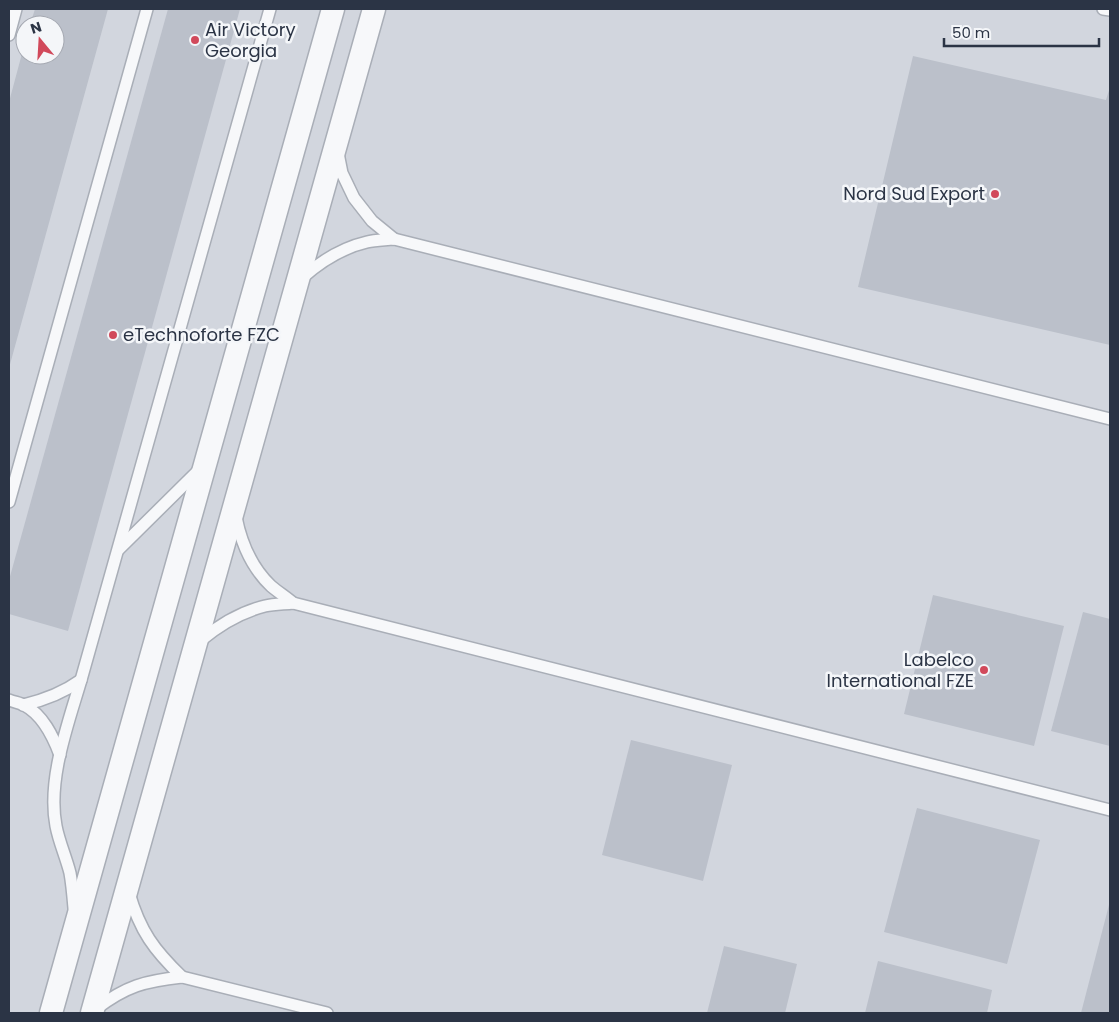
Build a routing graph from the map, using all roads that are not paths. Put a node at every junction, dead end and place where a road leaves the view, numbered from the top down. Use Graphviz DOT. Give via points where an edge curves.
graph roads {
  1 [pos="16,9"];
  2 [pos="147,9"];
  3 [pos="270,9"];
  4 [pos="333,9"];
  5 [pos="374,9"];
  6 [pos="1103,9"];
  7 [pos="1110,10"];
  8 [pos="9,35"];
  9 [pos="336,144"];
  10 [pos="394,239"];
  11 [pos="297,283"];
  12 [pos="1110,419"];
  13 [pos="204,464"];
  14 [pos="9,502"];
  15 [pos="234,507"];
  16 [pos="117,551"];
  17 [pos="293,603"];
  18 [pos="195,646"];
  19 [pos="81,680"];
  20 [pos="9,700"];
  21 [pos="23,704"];
  22 [pos="60,755"];
  23 [pos="1110,810"];
  24 [pos="127,888"];
  25 [pos="75,927"];
  26 [pos="182,977"];
  27 [pos="92,1012"];
  28 [pos="51,1013"];
  29 [pos="327,1013"];
  1 -- 8 [label="lane"];
  2 -- 14 [label="lane"];
  3 -- 16 [label="lane"];
  4 -- 13 [label="street"];
  5 -- 9 [label="street"];
  6 -- 7 [label="lane"];
  9 -- 10 [label="lane" via="342,173 354,198 372,221"];
  9 -- 11 [label="street"];
  10 -- 11 [label="lane" via="367,242 341,251 317,264"];
  10 -- 12 [label="lane"];
  11 -- 15 [label="street"];
  13 -- 16 [label="lane"];
  13 -- 25 [label="street"];
  15 -- 17 [label="lane" via="240,535 252,562 270,584"];
  15 -- 18 [label="street"];
  16 -- 19 [label="lane"];
  17 -- 18 [label="lane" via="265,606 240,615 216,628"];
  17 -- 23 [label="lane"];
  18 -- 24 [label="street"];
  19 -- 21 [label="lane" via="54,696"];
  19 -- 22 [label="lane"];
  20 -- 21 [label="lane"];
  21 -- 22 [label="lane" via="47,726"];
  22 -- 25 [label="lane" via="53,801 56,825 70,874"];
  24 -- 26 [label="lane" via="147,937"];
  24 -- 27 [label="street"];
  25 -- 28 [label="street"];
  26 -- 27 [label="lane" via="134,986"];
  26 -- 29 [label="lane"];
}
